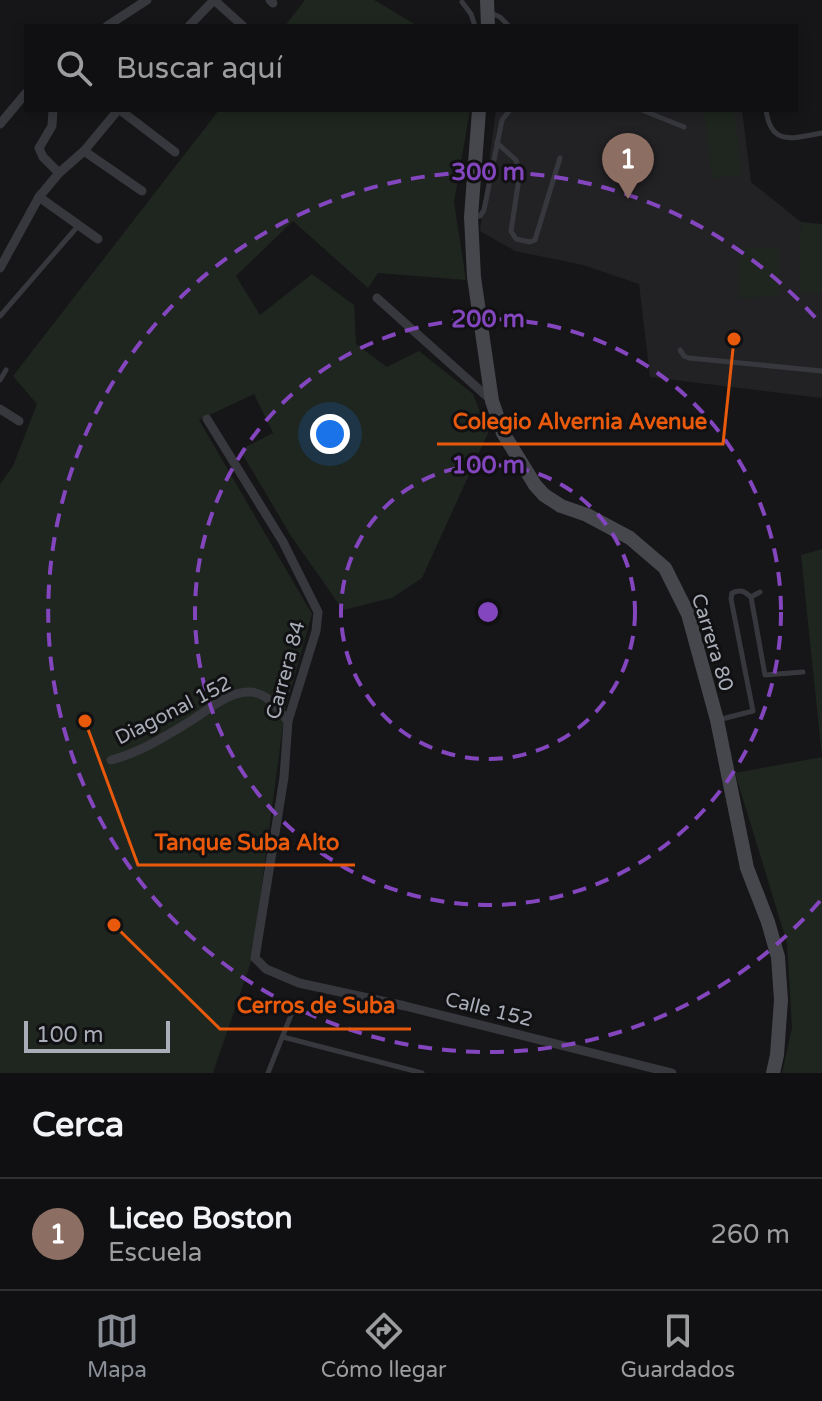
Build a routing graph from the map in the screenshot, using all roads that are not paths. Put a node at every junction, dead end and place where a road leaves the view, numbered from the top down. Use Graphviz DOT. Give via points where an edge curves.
graph roads {
  1 [pos="147,0"];
  2 [pos="214,0"];
  3 [pos="462,2"];
  4 [pos="487,13"];
  5 [pos="110,24"];
  6 [pos="191,24"];
  7 [pos="241,24"];
  8 [pos="474,24"];
  9 [pos="507,24"];
  10 [pos="24,95"];
  11 [pos="53,112"];
  12 [pos="117,112"];
  13 [pos="122,112"];
  14 [pos="479,112"];
  15 [pos="508,112"];
  16 [pos="647,112"];
  17 [pos="766,112"];
  18 [pos="0,124"];
  19 [pos="684,127"];
  20 [pos="822,133"];
  21 [pos="497,143"];
  22 [pos="84,151"];
  23 [pos="175,152"];
  24 [pos="560,158"];
  25 [pos="59,173"];
  26 [pos="142,191"];
  27 [pos="39,197"];
  28 [pos="471,217"];
  29 [pos="79,225"];
  30 [pos="98,239"];
  31 [pos="0,268"];
  32 [pos="377,298"];
  33 [pos="0,316"];
  34 [pos="680,350"];
  35 [pos="6,370"];
  36 [pos="822,371"];
  37 [pos="0,380"];
  38 [pos="492,401"];
  39 [pos="0,409"];
  40 [pos="207,419"];
  41 [pos="19,421"];
  42 [pos="760,592"];
  43 [pos="751,597"];
  44 [pos="803,672"];
  45 [pos="717,720"];
  46 [pos="288,721"];
  47 [pos="111,760"];
  48 [pos="255,958"];
  49 [pos="291,1015"];
  50 [pos="283,1037"];
  51 [pos="268,1073"];
  52 [pos="422,1073"];
  53 [pos="672,1073"];
  54 [pos="773,1073"];
  1 -- 5 [label="street"];
  2 -- 6 [label="street"];
  2 -- 7 [label="street"];
  3 -- 8 [label="lane"];
  4 -- 9 [label="lane"];
  10 -- 18 [label="street"];
  11 -- 25 [label="street" via="52,126 39,148"];
  12 -- 22 [label="street"];
  13 -- 23 [label="street"];
  14 -- 28 [label="street, Carrera 80"];
  15 -- 21 [label="lane"];
  16 -- 19 [label="lane"];
  17 -- 20 [label="lane" via="774,134"];
  21 -- 24 [label="lane" via="516,160 520,172 511,231 516,239 535,240"];
  21 -- 28 [label="lane" via="484,210"];
  22 -- 25 [label="street"];
  22 -- 26 [label="street"];
  25 -- 27 [label="street"];
  27 -- 29 [label="street"];
  27 -- 31 [label="street"];
  28 -- 38 [label="street, Carrera 80"];
  29 -- 30 [label="street"];
  29 -- 33 [label="lane"];
  32 -- 38 [label="street"];
  34 -- 36 [label="lane" via="689,358"];
  35 -- 37 [label="lane"];
  38 -- 45 [label="street, Carrera 80" via="503,433 544,495 630,538 665,568 688,614"];
  39 -- 41 [label="street"];
  40 -- 46 [label="street, Carrera 84" via="283,542 318,612"];
  42 -- 43 [label="lane"];
  43 -- 44 [label="lane" via="765,675"];
  43 -- 45 [label="lane" via="737,590 731,599 753,711"];
  45 -- 54 [label="street, Carrera 80" via="747,868 778,957 781,1000"];
  46 -- 47 [label="street, Diagonal 152" via="263,695 242,693 155,743"];
  46 -- 48 [label="street, Carrera 84"];
  48 -- 53 [label="street, Calle 152" via="266,969 299,983"];
  49 -- 50 [label="lane"];
  50 -- 51 [label="lane"];
  50 -- 52 [label="lane"];
}
